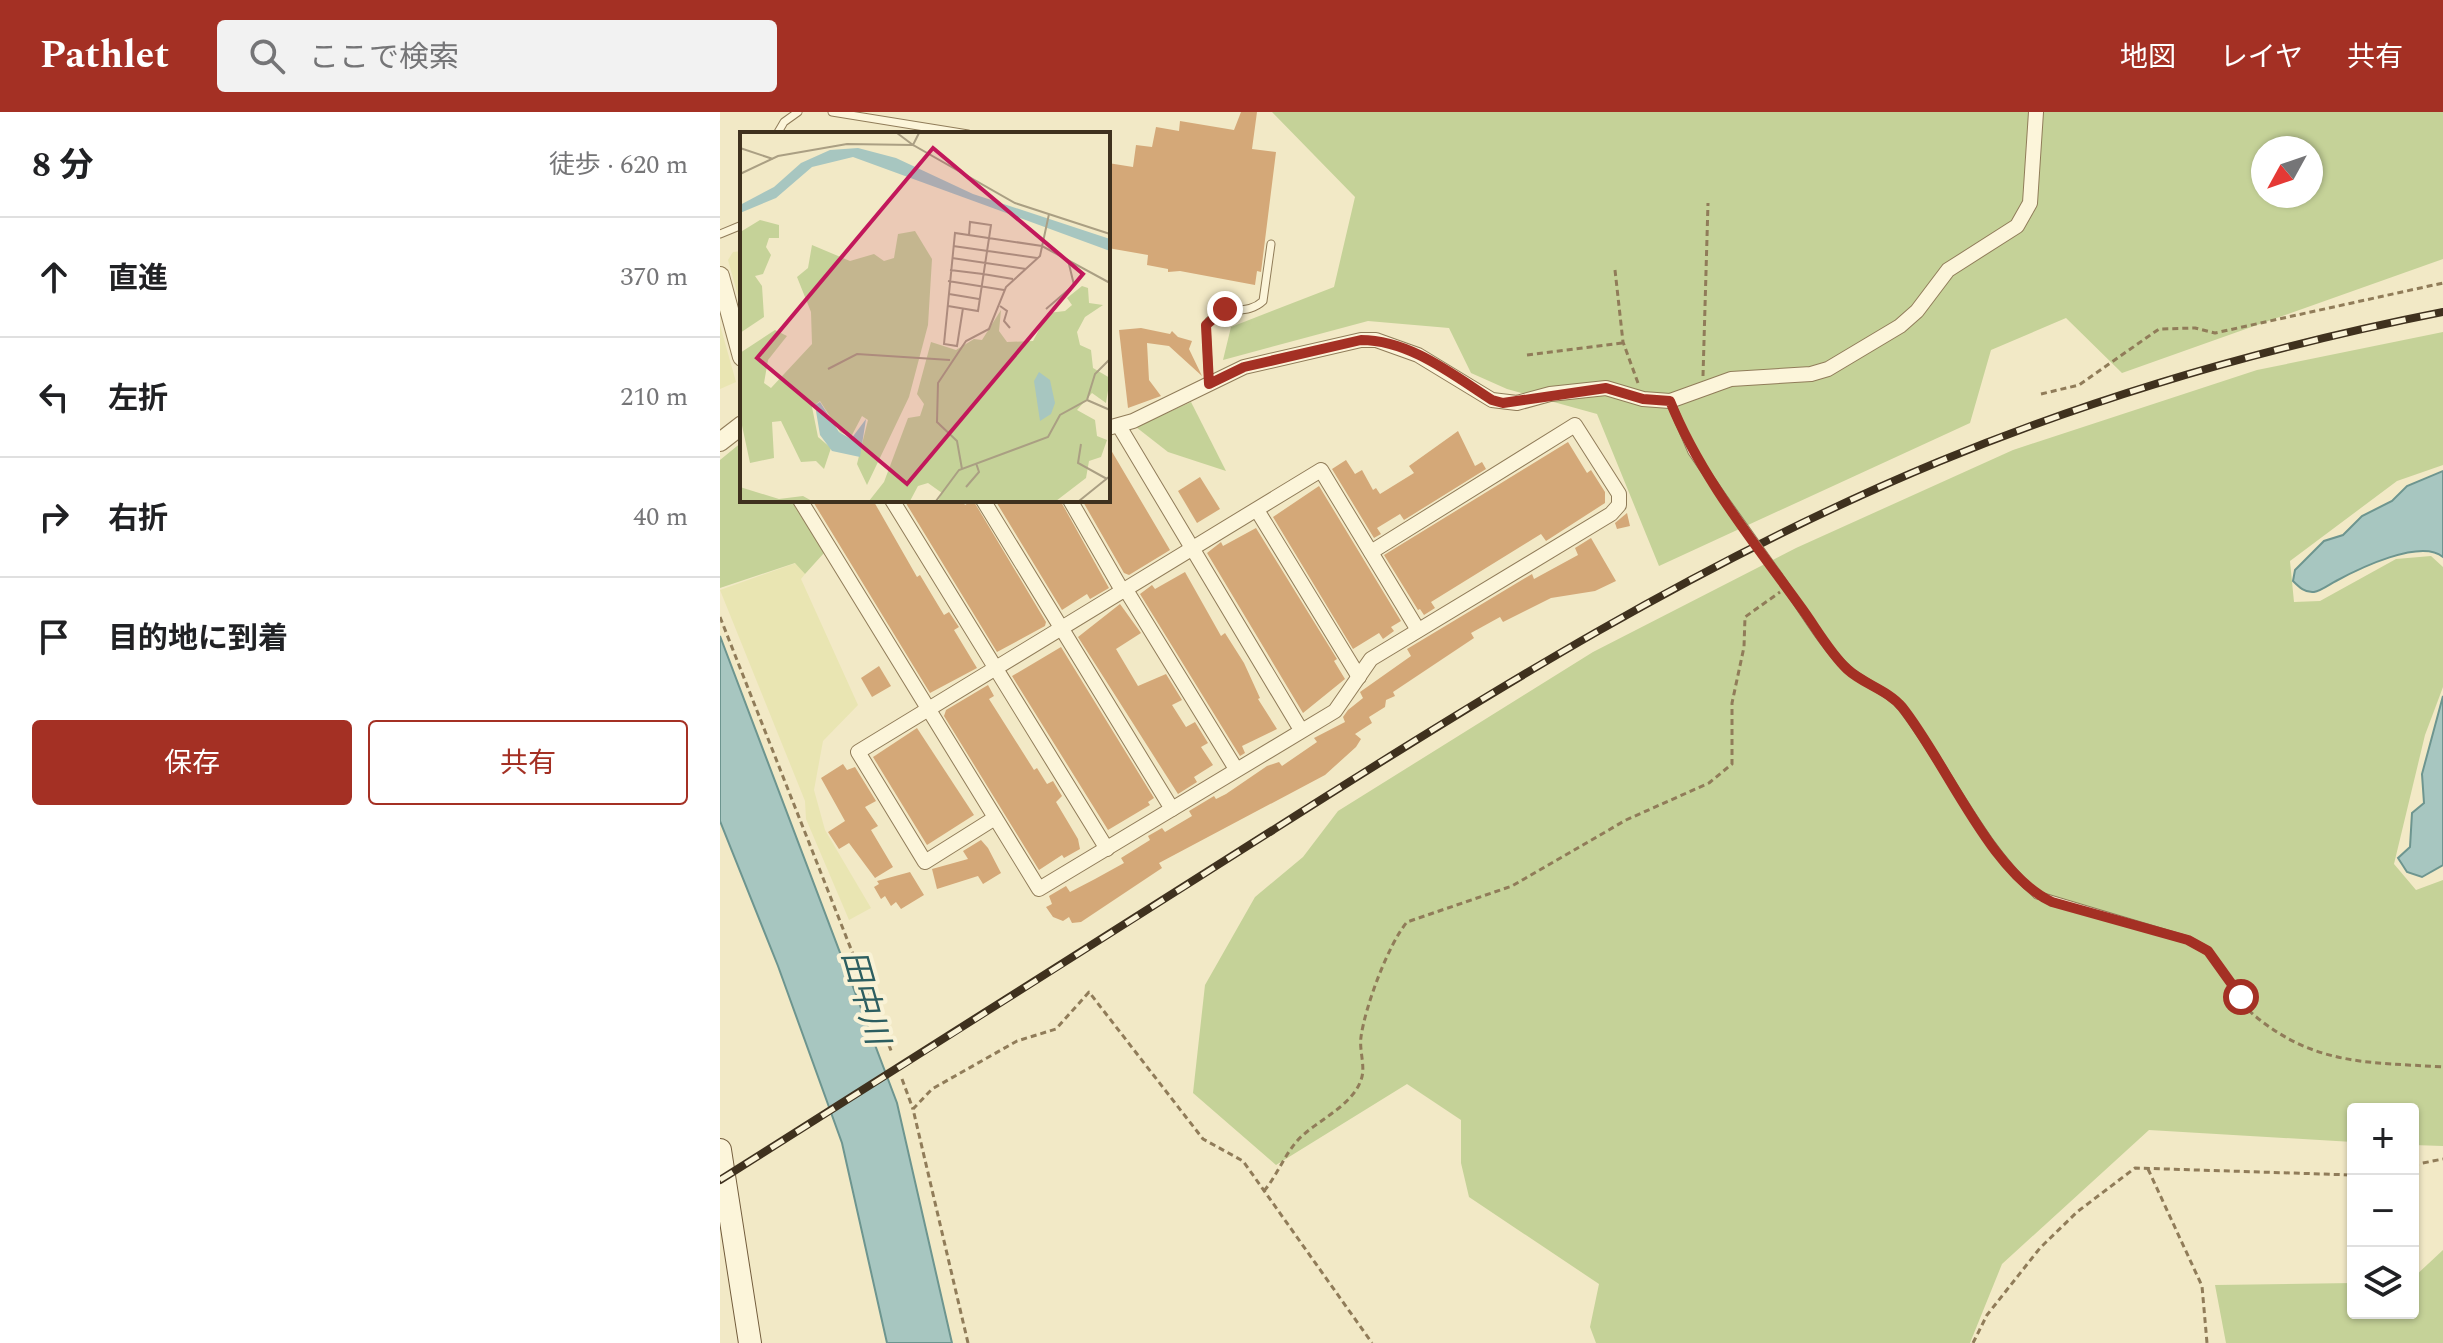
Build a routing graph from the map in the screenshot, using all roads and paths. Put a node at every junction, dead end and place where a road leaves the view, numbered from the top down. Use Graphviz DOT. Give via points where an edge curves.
graph roads {
  1 [pos="798,112"];
  2 [pos="832,112"];
  3 [pos="2036,112"];
  4 [pos="778,132"];
  5 [pos="956,132"];
  6 [pos="1708,203"];
  7 [pos="740,226"];
  8 [pos="720,234"];
  9 [pos="1271,244"];
  10 [pos="1615,270"];
  11 [pos="720,276"];
  12 [pos="2443,283"];
  13 [pos="1623,342"];
  14 [pos="740,350"];
  15 [pos="1527,355"];
  16 [pos="1209,384"];
  17 [pos="1703,387"];
  18 [pos="2041,394"];
  19 [pos="1640,398"];
  20 [pos="1670,401"];
  21 [pos="740,427"];
  22 [pos="1114,427"];
  23 [pos="720,442"];
  24 [pos="801,502"];
  25 [pos="893,502"];
  26 [pos="984,502"];
  27 [pos="1071,502"];
  28 [pos="1257,510"];
  29 [pos="1193,550"];
  30 [pos="1371,552"];
  31 [pos="1787,587"];
  32 [pos="1124,591"];
  33 [pos="720,617"];
  34 [pos="1062,629"];
  35 [pos="1418,630"];
  36 [pos="996,669"];
  37 [pos="1359,677"];
  38 [pos="928,709"];
  39 [pos="1301,730"];
  40 [pos="1236,769"];
  41 [pos="1172,809"];
  42 [pos="995,818"];
  43 [pos="1107,849"];
  44 [pos="2208,951"];
  45 [pos="892,1053"];
  46 [pos="2443,1067"];
  47 [pos="902,1079"];
  48 [pos="913,1109"];
  49 [pos="720,1150"];
  50 [pos="2443,1159"];
  51 [pos="2419,1164"];
  52 [pos="2148,1169"];
  53 [pos="2347,1175"];
  54 [pos="1264,1191"];
  55 [pos="750,1343"];
  56 [pos="968,1343"];
  57 [pos="1372,1343"];
  58 [pos="1973,1343"];
  59 [pos="2207,1343"];
  1 -- 4 [label="lane"];
  2 -- 5 [label="lane"];
  3 -- 17 [label="street" via="2032,187 2024,215 2004,235 1948,270 1900,326 1828,369"];
  6 -- 17 [label="path"];
  7 -- 8 [label="lane"];
  9 -- 16 [label="lane" via="1263,301 1251,309 1225,309 1206,325"];
  10 -- 13 [label="path"];
  11 -- 14 [label="street"];
  12 -- 18 [label="path" via="2215,333 2159,329 2079,385"];
  13 -- 15 [label="path"];
  13 -- 19 [label="path"];
  16 -- 19 [label="street" via="1244,367 1376,340 1418,355 1503,403 1591,388"];
  16 -- 22 [label="street"];
  17 -- 20 [label="street"];
  19 -- 20 [label="street"];
  20 -- 31 [label="lane, bridge" via="1692,452"];
  21 -- 23 [label="street"];
  22 -- 29 [label="street"];
  24 -- 38 [label="street"];
  25 -- 36 [label="street"];
  26 -- 34 [label="street"];
  27 -- 32 [label="street"];
  28 -- 29 [label="street"];
  28 -- 30 [label="street" via="1321,470"];
  28 -- 37 [label="street"];
  29 -- 32 [label="street"];
  29 -- 39 [label="street"];
  30 -- 35 [label="street"];
  30 -- 35 [label="street" via="1575,425 1619,494 1619,505 1611,514"];
  31 -- 44 [label="lane" via="1847,669 1900,704 2018,879 2037,895 2188,940"];
  31 -- 54 [label="path" via="1745,617 1732,703 1732,764 1709,783 1626,820 1512,886 1407,922 1380,978 1361,1037 1362,1078 1354,1094 1292,1146"];
  32 -- 34 [label="street"];
  32 -- 40 [label="street"];
  33 -- 45 [label="path"];
  34 -- 36 [label="street"];
  34 -- 41 [label="street"];
  35 -- 37 [label="street" via="1371,659"];
  36 -- 38 [label="street"];
  36 -- 43 [label="street"];
  37 -- 39 [label="street" via="1335,711"];
  38 -- 42 [label="street"];
  38 -- 42 [label="street" via="858,752 917,850 925,862"];
  39 -- 40 [label="street"];
  40 -- 41 [label="street"];
  41 -- 43 [label="street"];
  42 -- 43 [label="street" via="1039,889"];
  44 -- 46 [label="path" via="2253,1015 2310,1050 2336,1059"];
  47 -- 48 [label="path"];
  48 -- 54 [label="path" via="932,1089 1017,1041 1056,1029 1089,992 1203,1139 1243,1161"];
  48 -- 56 [label="path"];
  49 -- 55 [label="main road"];
  50 -- 51 [label="path"];
  52 -- 53 [label="path"];
  52 -- 58 [label="path" via="2125,1172 2040,1248 1987,1315"];
  52 -- 59 [label="path" via="2202,1286"];
  54 -- 57 [label="path"];
}
